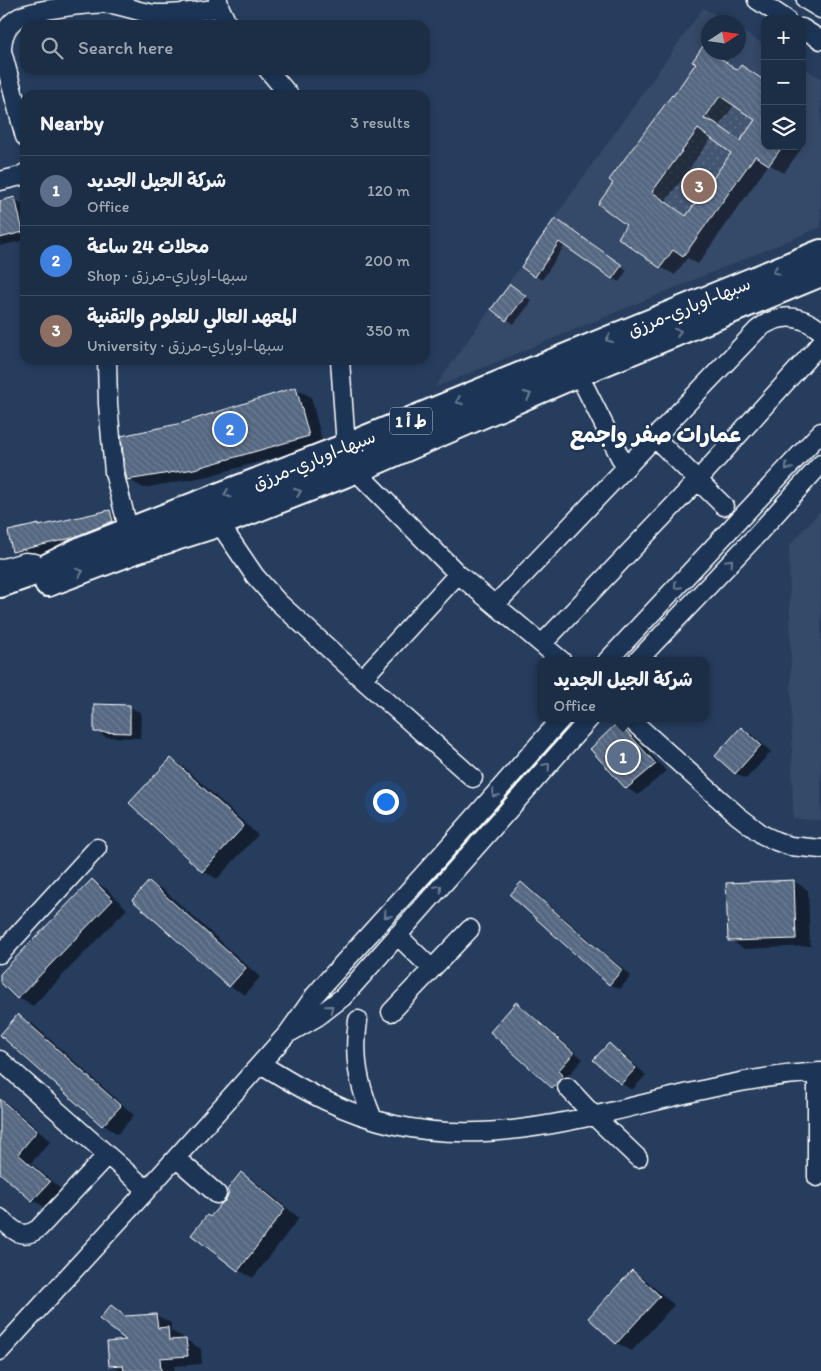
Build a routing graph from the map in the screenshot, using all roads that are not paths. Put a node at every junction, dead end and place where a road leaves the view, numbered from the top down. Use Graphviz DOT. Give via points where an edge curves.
graph roads {
  1 [pos="757,0"];
  2 [pos="806,0"];
  3 [pos="219,4"];
  4 [pos="821,9"];
  5 [pos="782,10"];
  6 [pos="226,20"];
  7 [pos="806,31"];
  8 [pos="821,40"];
  9 [pos="272,75"];
  10 [pos="285,90"];
  11 [pos="20,118"];
  12 [pos="20,176"];
  13 [pos="0,181"];
  14 [pos="821,253"];
  15 [pos="821,273"];
  16 [pos="821,331"];
  17 [pos="821,343"];
  18 [pos="107,365"];
  19 [pos="341,365"];
  20 [pos="578,373"];
  21 [pos="821,432"];
  22 [pos="654,437"];
  23 [pos="350,459"];
  24 [pos="821,464"];
  25 [pos="625,467"];
  26 [pos="698,480"];
  27 [pos="724,506"];
  28 [pos="737,521"];
  29 [pos="219,523"];
  30 [pos="129,532"];
  31 [pos="754,538"];
  32 [pos="46,568"];
  33 [pos="0,569"];
  34 [pos="458,574"];
  35 [pos="0,584"];
  36 [pos="0,598"];
  37 [pos="495,605"];
  38 [pos="542,644"];
  39 [pos="557,657"];
  40 [pos="611,657"];
  41 [pos="641,657"];
  42 [pos="362,679"];
  43 [pos="558,722"];
  44 [pos="586,722"];
  45 [pos="633,722"];
  46 [pos="473,778"];
  47 [pos="97,848"];
  48 [pos="821,849"];
  49 [pos="442,854"];
  50 [pos="456,868"];
  51 [pos="470,929"];
  52 [pos="397,935"];
  53 [pos="365,939"];
  54 [pos="381,953"];
  55 [pos="0,954"];
  56 [pos="432,969"];
  57 [pos="391,1012"];
  58 [pos="358,1020"];
  59 [pos="288,1033"];
  60 [pos="0,1060"];
  61 [pos="261,1064"];
  62 [pos="819,1072"];
  63 [pos="567,1087"];
  64 [pos="594,1116"];
  65 [pos="373,1119"];
  66 [pos="819,1121"];
  67 [pos="107,1155"];
  68 [pos="176,1158"];
  69 [pos="638,1158"];
  70 [pos="817,1177"];
  71 [pos="148,1190"];
  72 [pos="217,1194"];
  73 [pos="0,1218"];
  74 [pos="0,1351"];
  1 -- 5 [label="street"];
  2 -- 4 [label="street"];
  3 -- 6 [label="street"];
  3 -- 11 [label="street" via="154,14 101,4 32,12 18,18 7,29 2,51"];
  7 -- 8 [label="street"];
  9 -- 10 [label="street"];
  12 -- 13 [label="street"];
  14 -- 23 [label="highway, سبها-اوباري-مرزق / ط أ 1, one-way"];
  20 -- 15 [label="highway, سبها-اوباري-مرزق / ط أ 1, one-way"];
  16 -- 22 [label="street" via="806,320 789,317 764,324"];
  17 -- 26 [label="street"];
  18 -- 30 [label="street" via="114,472"];
  19 -- 23 [label="street"];
  23 -- 20 [label="highway, سبها-اوباري-مرزق / ط أ 1, one-way"];
  20 -- 25 [label="street"];
  21 -- 28 [label="street, one-way"];
  22 -- 25 [label="street"];
  22 -- 26 [label="street"];
  29 -- 23 [label="highway, سبها-اوباري-مرزق / ط أ 1, one-way"];
  23 -- 30 [label="highway, سبها-اوباري-مرزق / ط أ 1, one-way"];
  23 -- 34 [label="street"];
  24 -- 31 [label="street"];
  25 -- 37 [label="street"];
  26 -- 27 [label="street"];
  26 -- 38 [label="street"];
  28 -- 31 [label="street"];
  28 -- 40 [label="street, one-way"];
  36 -- 29 [label="highway, سبها-اوباري-مرزق / ط أ 1, one-way"];
  29 -- 42 [label="street" via="270,594"];
  30 -- 32 [label="highway, سبها-اوباري-مرزق / ط أ 1"];
  41 -- 31 [label="street, one-way"];
  32 -- 33 [label="street" via="25,562"];
  32 -- 35 [label="highway, سبها-اوباري-مرزق / ط أ 1"];
  34 -- 37 [label="street"];
  34 -- 42 [label="street"];
  37 -- 38 [label="street"];
  38 -- 39 [label="street"];
  42 -- 46 [label="street"];
  43 -- 49 [label="street, one-way"];
  50 -- 44 [label="street, one-way"];
  45 -- 48 [label="street" via="763,835 790,846"];
  47 -- 55 [label="street"];
  49 -- 50 [label="street"];
  49 -- 53 [label="street, one-way"];
  52 -- 50 [label="street, one-way"];
  51 -- 56 [label="street"];
  52 -- 54 [label="street"];
  52 -- 56 [label="street"];
  53 -- 54 [label="street"];
  53 -- 59 [label="street" via="315,995"];
  59 -- 54 [label="street, one-way" via="336,1002"];
  56 -- 57 [label="street"];
  58 -- 65 [label="street" via="357,1070"];
  59 -- 61 [label="street"];
  60 -- 67 [label="street"];
  61 -- 65 [label="street" via="320,1099"];
  61 -- 68 [label="street"];
  62 -- 64 [label="street" via="734,1083"];
  62 -- 66 [label="street"];
  63 -- 64 [label="street"];
  64 -- 65 [label="street" via="470,1133 420,1130"];
  64 -- 69 [label="street"];
  66 -- 70 [label="street"];
  67 -- 71 [label="street"];
  67 -- 73 [label="street" via="33,1232 18,1233"];
  68 -- 71 [label="street"];
  68 -- 72 [label="street"];
  71 -- 74 [label="street"];
}
